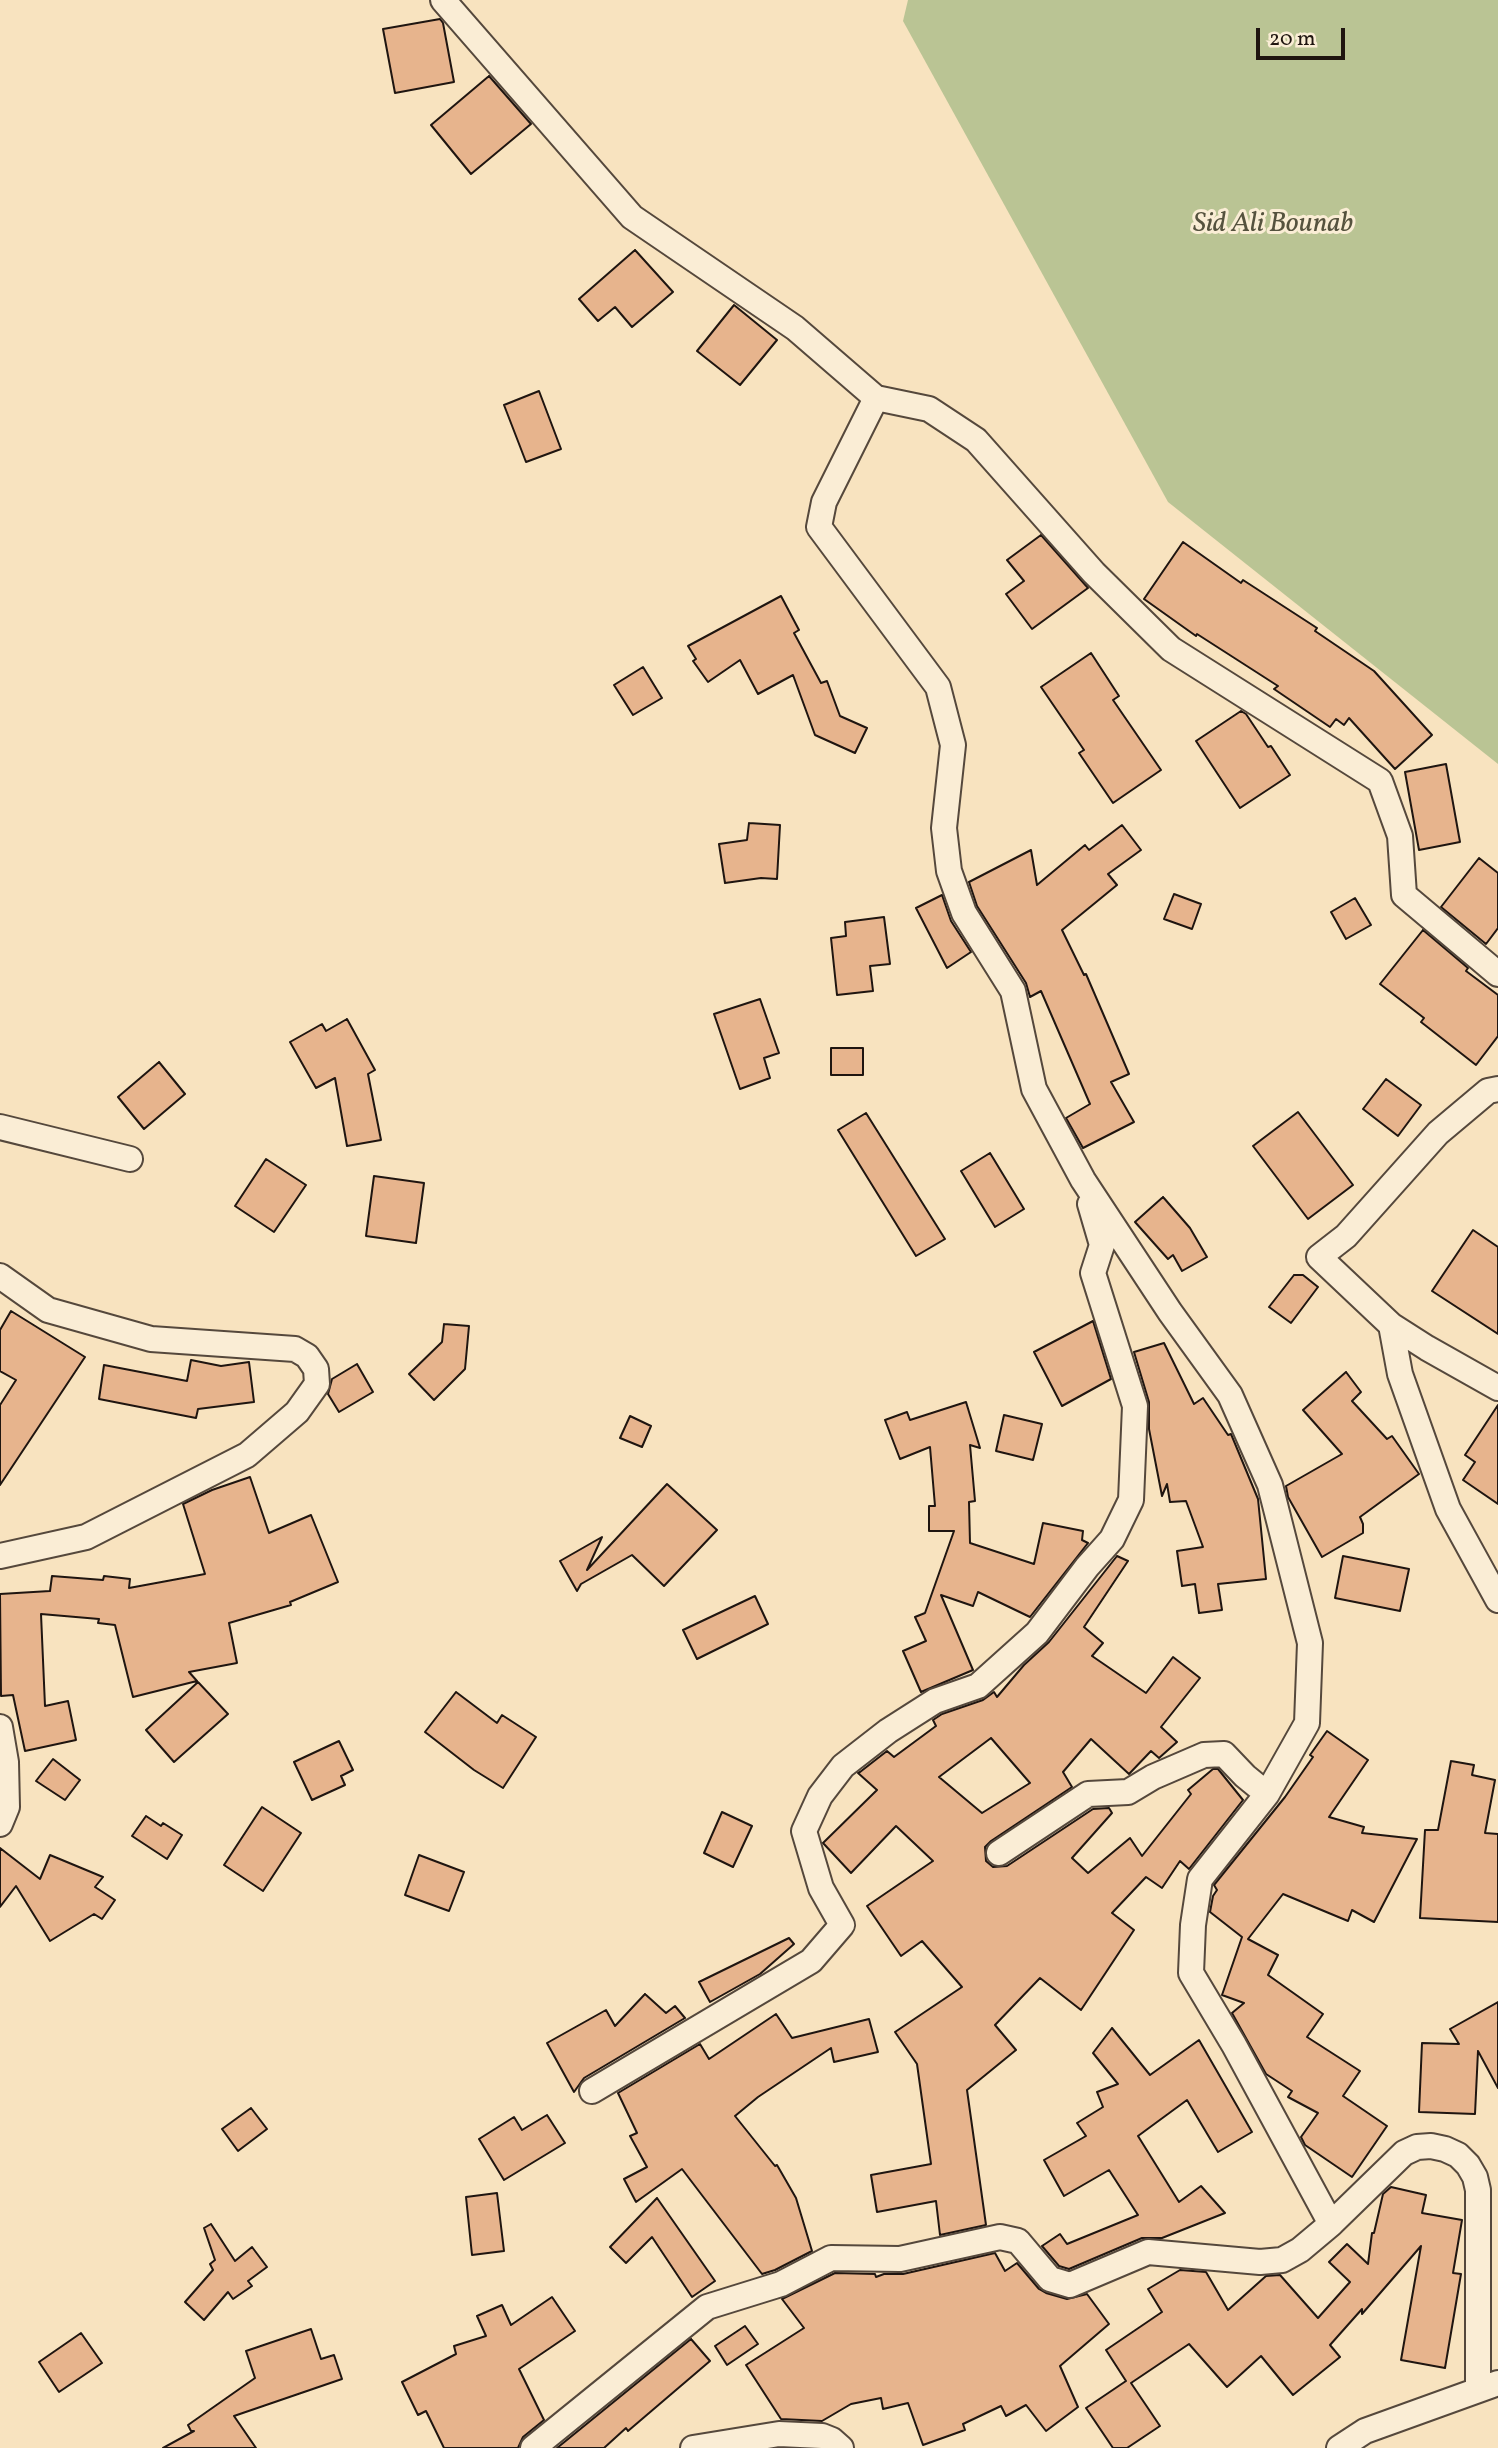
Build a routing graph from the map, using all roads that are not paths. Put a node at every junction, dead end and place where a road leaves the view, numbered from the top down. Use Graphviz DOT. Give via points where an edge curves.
graph roads {
  1 [pos="443,0"];
  2 [pos="876,398"];
  3 [pos="1498,974"];
  4 [pos="1498,1088"];
  5 [pos="0,1127"];
  6 [pos="130,1159"];
  7 [pos="1083,1180"];
  8 [pos="0,1276"];
  9 [pos="1391,1325"];
  10 [pos="1498,1388"];
  11 [pos="0,1556"];
  12 [pos="1498,1600"];
  13 [pos="0,1727"];
  14 [pos="1268,1794"];
  15 [pos="0,1824"];
  16 [pos="999,1853"];
  17 [pos="592,2091"];
  18 [pos="1331,2224"];
  19 [pos="1488,2385"];
  20 [pos="545,2446"];
  21 [pos="693,2448"];
  22 [pos="841,2448"];
  23 [pos="1339,2448"];
  1 -- 2 [label="street" via="632,217 795,328"];
  2 -- 3 [label="street" via="929,409 976,440 1094,573 1171,649 1380,781 1400,836 1404,895"];
  2 -- 7 [label="street" via="824,502 819,527 938,687 953,745 944,828 949,871 964,913 1013,991 1034,1088"];
  4 -- 9 [label="street" via="1488,1091 1438,1133 1346,1236 1319,1257"];
  5 -- 6 [label="street"];
  7 -- 14 [label="street" via="1230,1395 1270,1485 1310,1643 1307,1723"];
  7 -- 17 [label="street" via="1102,1245 1093,1273 1135,1406 1131,1500 1112,1539 1037,1633 978,1686 934,1701 888,1731 843,1766 820,1797 804,1831 821,1888 842,1925 811,1961"];
  8 -- 11 [label="street" via="48,1310 150,1339 295,1349 316,1369 317,1384 297,1412 247,1455 86,1537"];
  9 -- 10 [label="street"];
  9 -- 12 [label="street" via="1400,1374 1448,1509"];
  13 -- 15 [label="street" via="7,1807"];
  14 -- 16 [label="street" via="1224,1754 1204,1755 1128,1792 1088,1794"];
  14 -- 18 [label="street" via="1200,1879 1191,1973"];
  18 -- 19 [label="street" via="1411,2150 1445,2149 1468,2165 1478,2190"];
  18 -- 20 [label="street" via="1282,2260 1148,2252 1070,2285 1050,2279 1018,2241 1000,2237 900,2259 831,2258 781,2284 707,2307"];
  19 -- 23 [label="street" via="1365,2431"];
  21 -- 22 [label="street" via="779,2434 822,2437"];
}
